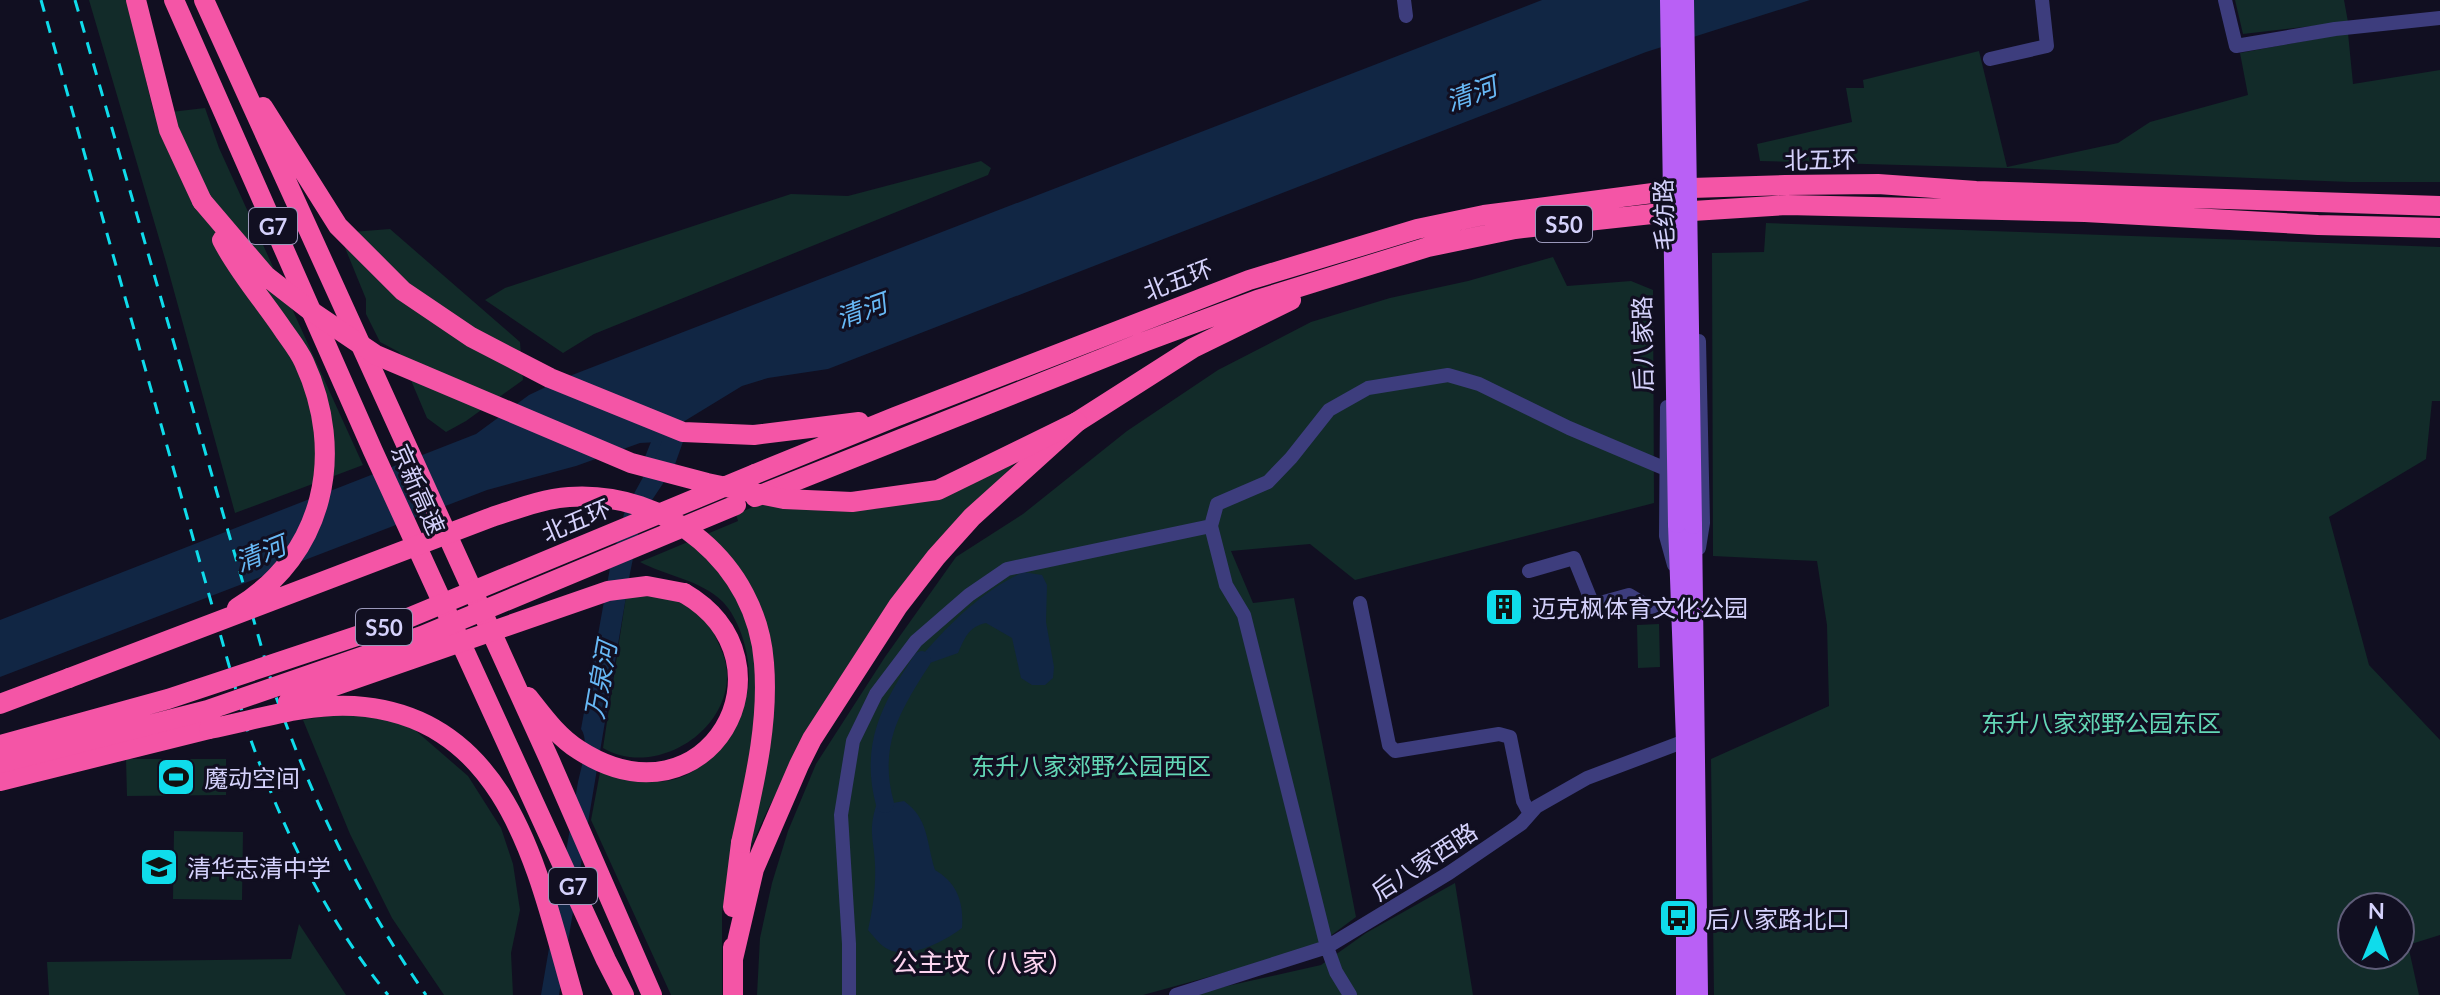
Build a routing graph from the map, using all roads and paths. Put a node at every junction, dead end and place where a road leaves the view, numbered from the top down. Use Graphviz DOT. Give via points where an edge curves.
graph roads {
  1 [pos="136,0"];
  2 [pos="174,0"];
  3 [pos="204,0"];
  4 [pos="1404,0"];
  5 [pos="1669,0"];
  6 [pos="1682,0"];
  7 [pos="2042,0"];
  8 [pos="2225,0"];
  9 [pos="1406,16"];
  10 [pos="2440,18"];
  11 [pos="222,40"];
  12 [pos="1990,59"];
  13 [pos="1678,73"];
  14 [pos="202,201"];
  15 [pos="2440,206"];
  16 [pos="2440,228"];
  17 [pos="1349,273"];
  18 [pos="895,417"];
  19 [pos="1077,422"];
  20 [pos="1666,469"];
  21 [pos="1685,524"];
  22 [pos="1211,526"];
  23 [pos="1529,571"];
  24 [pos="1686,582"];
  25 [pos="1360,603"];
  26 [pos="1680,605"];
  27 [pos="204,628"];
  28 [pos="510,675"];
  29 [pos="0,704"];
  30 [pos="209,729"];
  31 [pos="1685,741"];
  32 [pos="0,745"];
  33 [pos="0,763"];
  34 [pos="0,781"];
  35 [pos="1530,814"];
  36 [pos="1327,947"];
  37 [pos="733,959"];
  38 [pos="573,995"];
  39 [pos="624,995"];
  40 [pos="652,995"];
  41 [pos="733,995"];
  42 [pos="849,995"];
  43 [pos="1176,995"];
  44 [pos="1350,995"];
  45 [pos="1685,995"];
  46 [pos="1699,995"];
  1 -- 14 [label="highway" via="169,130"];
  2 -- 39 [label="highway, 京新高速 / G7" via="373,451"];
  3 -- 11 [label="highway, 京新高速 / G7"];
  4 -- 9 [label="street"];
  5 -- 21 [label="main road, 毛纺路, bridge"];
  6 -- 13 [label="street"];
  6 -- 21 [label="main road, 毛纺路, bridge"];
  7 -- 12 [label="street" via="2047,46"];
  8 -- 10 [label="street" via="2236,46"];
  11 -- 18 [label="highway" via="338,226 403,291 471,337 550,378 683,432 754,435"];
  11 -- 28 [label="highway, 京新高速 / G7"];
  14 -- 19 [label="highway, bridge" via="266,276 376,355 631,463 707,483 784,499 852,502 938,490"];
  14 -- 27 [label="highway, bridge" via="229,252 304,360 325,440 325,477 299,551 248,601"];
  15 -- 18 [label="highway, 北五环 / S50" via="1878,184 1691,188 1484,215 1417,229 1249,280"];
  16 -- 17 [label="highway, 北五环 / S50" via="1787,205 1515,229 1428,247"];
  17 -- 19 [label="highway" via="1193,348"];
  17 -- 33 [label="highway, 北五环 / S50, bridge" via="1144,342 408,641 208,710"];
  18 -- 32 [label="highway, 北五环 / S50, bridge" via="396,623 168,699"];
  19 -- 37 [label="highway, bridge" via="972,517 898,606 812,739 768,833"];
  20 -- 22 [label="street" via="1479,384 1448,375 1368,388 1329,410 1268,482 1217,504"];
  20 -- 24 [label="street, 后八家路" via="1666,536"];
  20 -- 24 [label="street, 后八家路" via="1664,270 1680,257 1697,267 1703,523"];
  21 -- 24 [label="main road, 后八家路"];
  22 -- 36 [label="street" via="1226,585 1244,615 1259,666"];
  22 -- 42 [label="street" via="1007,569 916,641 876,694 853,741 841,815"];
  23 -- 26 [label="street" via="1574,558 1593,605 1629,595 1649,607"];
  24 -- 26 [label="main road, 后八家路"];
  24 -- 46 [label="main road, 后八家路"];
  25 -- 35 [label="street" via="1389,745 1395,751 1499,734 1510,737"];
  26 -- 31 [label="main road, 后八家路"];
  27 -- 29 [label="highway, bridge"];
  27 -- 37 [label="highway, bridge" via="535,503 595,497 661,513 688,528 714,550 749,602 764,661 765,702 741,843"];
  28 -- 30 [label="highway, bridge" via="577,749 631,772 661,773 698,759 721,733 734,704 738,671 730,639 701,602 647,586 608,591"];
  28 -- 40 [label="highway, 京新高速 / G7"];
  30 -- 34 [label="highway"];
  30 -- 38 [label="highway, bridge" via="311,708 354,706 412,720 453,742 487,775 520,827"];
  31 -- 35 [label="street, 后八家西路" via="1587,778"];
  31 -- 45 [label="main road, 后八家路"];
  35 -- 36 [label="street, 后八家西路" via="1449,873"];
  36 -- 43 [label="street, 后八家西路"];
  36 -- 44 [label="street"];
  37 -- 41 [label="highway"];
}
